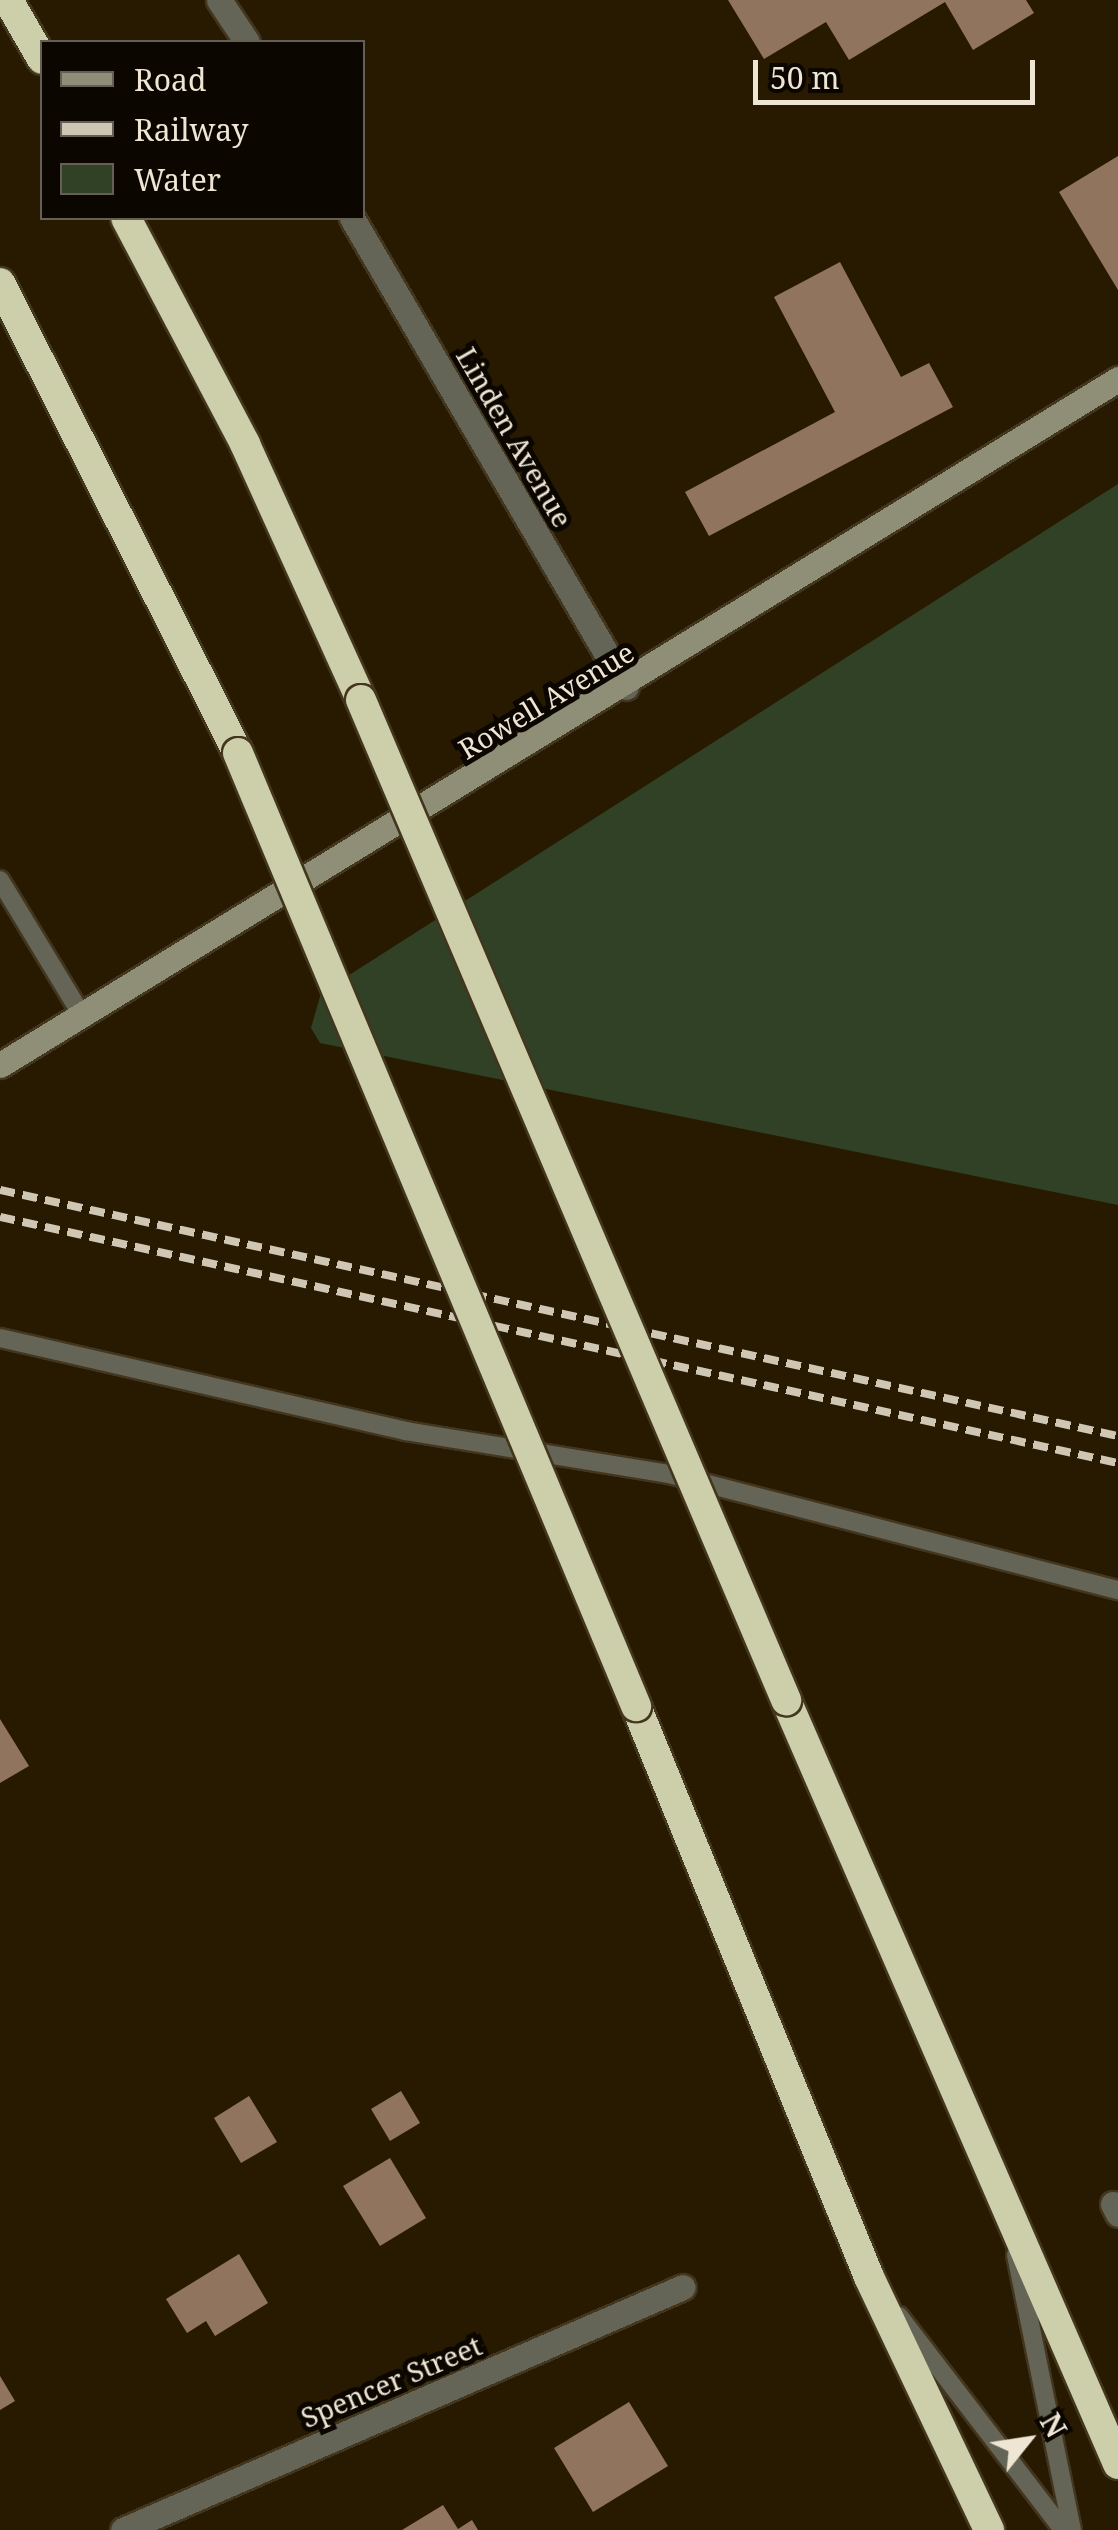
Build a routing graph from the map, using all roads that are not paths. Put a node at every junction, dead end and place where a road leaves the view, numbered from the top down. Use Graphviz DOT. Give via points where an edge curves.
graph roads {
  1 [pos="8,0"];
  2 [pos="219,0"];
  3 [pos="246,40"];
  4 [pos="40,55"];
  5 [pos="127,220"];
  6 [pos="353,220"];
  7 [pos="0,283"];
  8 [pos="1118,379"];
  9 [pos="626,687"];
  10 [pos="0,880"];
  11 [pos="82,1014"];
  12 [pos="0,1065"];
  13 [pos="0,1338"];
  14 [pos="1118,1590"];
  15 [pos="1012,2235"];
  16 [pos="869,2277"];
  17 [pos="683,2287"];
  18 [pos="1118,2464"];
  19 [pos="123,2530"];
  20 [pos="988,2530"];
  21 [pos="1063,2530"];
  22 [pos="1072,2530"];
  1 -- 4 [label="highway"];
  2 -- 3 [label="street"];
  5 -- 15 [label="highway, bridge" via="245,444 360,700"];
  6 -- 9 [label="street, Linden Avenue"];
  7 -- 16 [label="highway, bridge" via="238,752"];
  8 -- 9 [label="street, Rowell Avenue"];
  9 -- 11 [label="street, Rowell Avenue"];
  10 -- 11 [label="lane"];
  11 -- 12 [label="street, Rowell Avenue"];
  13 -- 14 [label="lane" via="406,1431 670,1474"];
  15 -- 18 [label="highway"];
  15 -- 22 [label="lane"];
  16 -- 20 [label="highway"];
  16 -- 21 [label="lane"];
  17 -- 19 [label="street, Spencer Street"];
}
